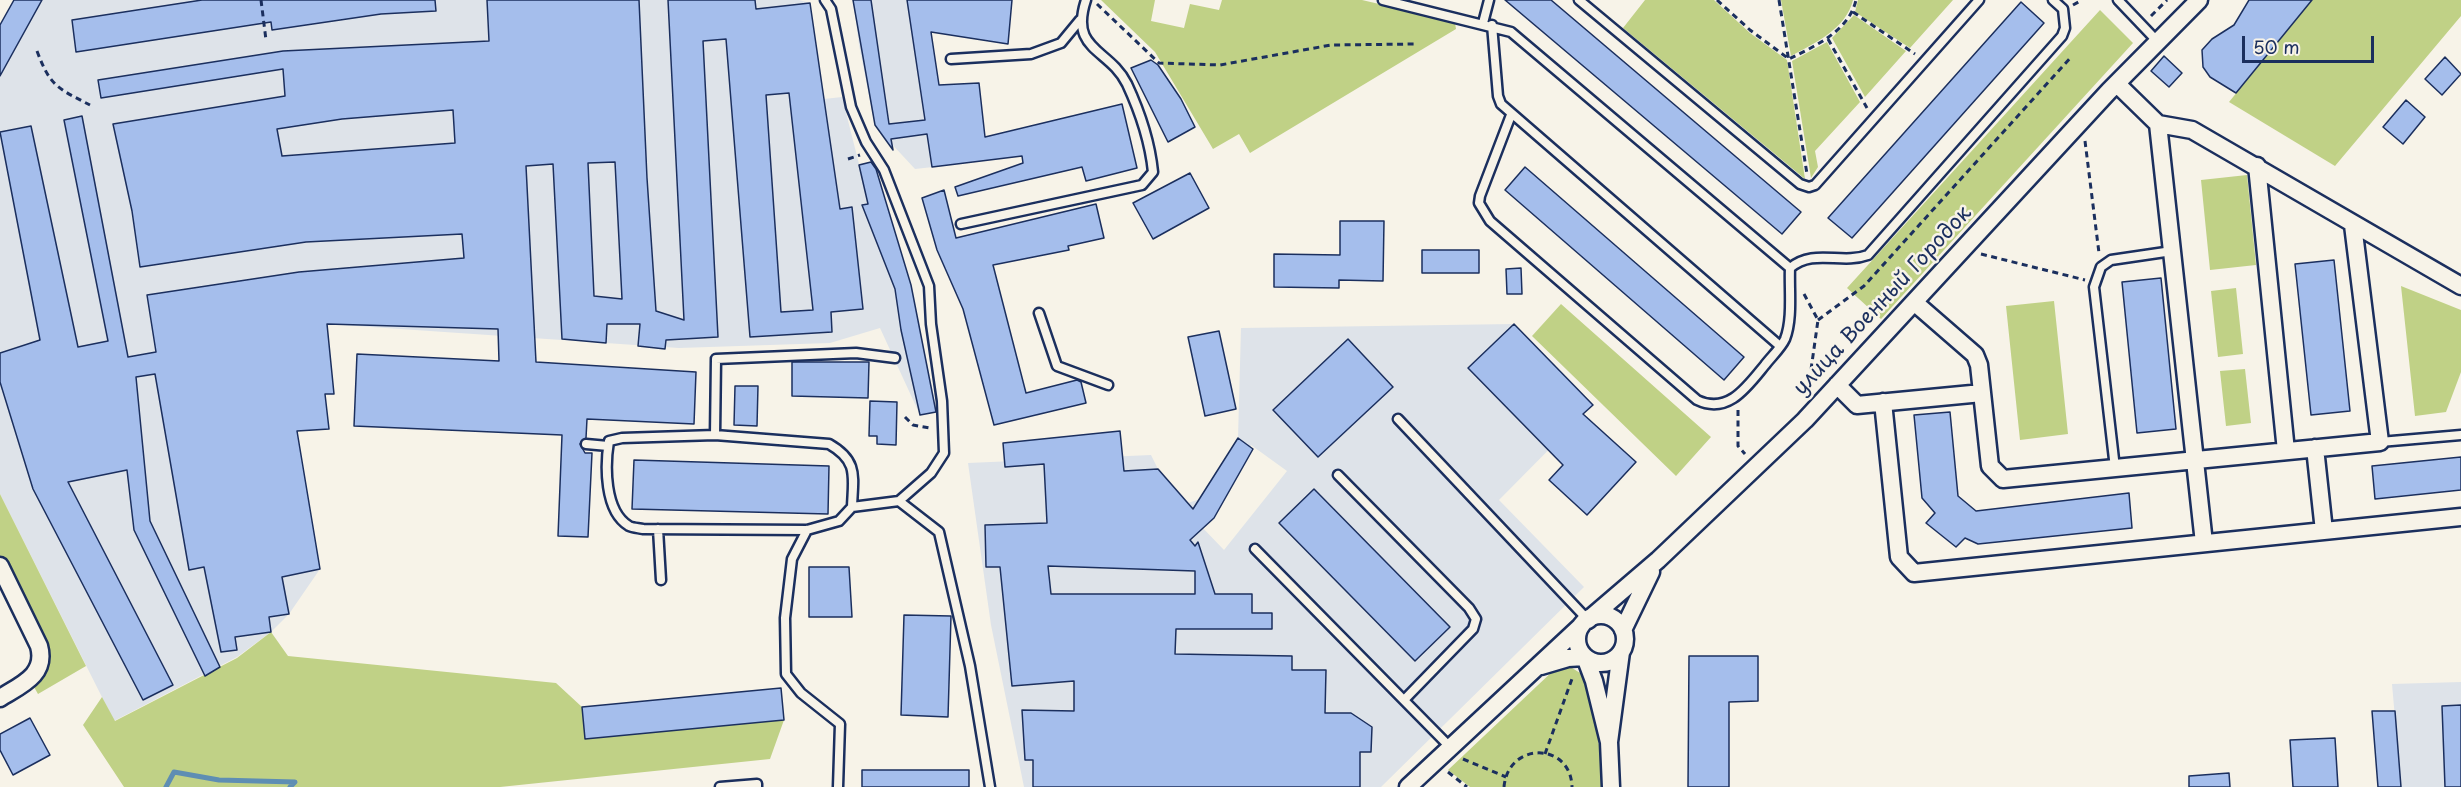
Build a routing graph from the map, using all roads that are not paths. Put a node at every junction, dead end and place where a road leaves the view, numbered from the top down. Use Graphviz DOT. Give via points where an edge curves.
graph roads {
  1 [pos="825,0"];
  2 [pos="1086,0"];
  3 [pos="1383,0"];
  4 [pos="1489,0"];
  5 [pos="1579,0"];
  6 [pos="1979,0"];
  7 [pos="2053,0"];
  8 [pos="2118,0"];
  9 [pos="2199,0"];
  10 [pos="1080,20"];
  11 [pos="1487,24"];
  12 [pos="2158,42"];
  13 [pos="951,59"];
  14 [pos="2116,84"];
  15 [pos="1511,115"];
  16 [pos="2158,124"];
  17 [pos="2257,166"];
  18 [pos="961,224"];
  19 [pos="2353,225"];
  20 [pos="2172,251"];
  21 [pos="1790,268"];
  22 [pos="2461,286"];
  23 [pos="1914,302"];
  24 [pos="1039,313"];
  25 [pos="1780,346"];
  26 [pos="896,358"];
  27 [pos="1108,385"];
  28 [pos="1837,385"];
  29 [pos="1982,393"];
  30 [pos="1883,402"];
  31 [pos="1398,419"];
  32 [pos="715,435"];
  33 [pos="2461,435"];
  34 [pos="2380,442"];
  35 [pos="586,444"];
  36 [pos="608,446"];
  37 [pos="2315,448"];
  38 [pos="2286,451"];
  39 [pos="2195,460"];
  40 [pos="2115,468"];
  41 [pos="1338,475"];
  42 [pos="899,501"];
  43 [pos="852,507"];
  44 [pos="2461,517"];
  45 [pos="658,529"];
  46 [pos="807,530"];
  47 [pos="2324,531"];
  48 [pos="2204,543"];
  49 [pos="1255,549"];
  50 [pos="1658,560"];
  51 [pos="0,566"];
  52 [pos="661,580"];
  53 [pos="1585,622"];
  54 [pos="1623,630"];
  55 [pos="1621,652"];
  56 [pos="1585,657"];
  57 [pos="1533,669"];
  58 [pos="0,698"];
  59 [pos="1404,700"];
  60 [pos="1609,742"];
  61 [pos="1450,747"];
  62 [pos="720,787"];
  63 [pos="758,787"];
  64 [pos="838,787"];
  65 [pos="990,787"];
  66 [pos="1408,787"];
  67 [pos="1611,787"];
  1 -- 42 [label="lane" via="831,9 850,106 884,170 929,286 944,453 931,473"];
  2 -- 10 [label="lane"];
  3 -- 11 [label="lane"];
  4 -- 11 [label="lane"];
  5 -- 6 [label="lane" via="1809,188"];
  7 -- 21 [label="lane" via="2063,9 2062,36 1868,255 1810,257"];
  8 -- 12 [label="lane"];
  9 -- 12 [label="street, улица Военный Городок"];
  10 -- 13 [label="lane" via="1061,43 1031,54"];
  10 -- 18 [label="lane" via="1085,37 1126,82 1151,148 1153,172 1142,185"];
  11 -- 15 [label="lane" via="1498,96"];
  11 -- 21 [label="lane" via="1511,32"];
  12 -- 14 [label="street, улица Военный Городок"];
  14 -- 16 [label="street"];
  14 -- 23 [label="street, улица Военный Городок"];
  15 -- 25 [label="lane"];
  15 -- 25 [label="lane" via="1480,196 1479,203 1490,221 1697,400 1712,404 1738,396"];
  16 -- 17 [label="street" via="2192,130"];
  16 -- 20 [label="street"];
  17 -- 19 [label="street"];
  17 -- 38 [label="street"];
  19 -- 22 [label="street"];
  19 -- 34 [label="street"];
  20 -- 39 [label="street"];
  20 -- 40 [label="lane" via="2111,260 2101,267 2096,283"];
  21 -- 25 [label="lane" via="1787,329"];
  23 -- 28 [label="street, улица Военный Городок"];
  23 -- 29 [label="street" via="1975,354"];
  24 -- 27 [label="lane" via="1057,366"];
  26 -- 32 [label="lane" via="856,353 716,359"];
  28 -- 30 [label="street" via="1857,405"];
  28 -- 50 [label="street, улица Военный Городок"];
  29 -- 30 [label="street"];
  29 -- 40 [label="street" via="1990,466 2003,479"];
  30 -- 48 [label="street" via="1899,557 1914,573"];
  31 -- 53 [label="lane"];
  32 -- 36 [label="lane" via="622,438 609,441"];
  32 -- 43 [label="lane" via="829,444 843,452 853,468"];
  33 -- 34 [label="lane"];
  34 -- 37 [label="street"];
  35 -- 36 [label="lane"];
  36 -- 45 [label="lane" via="611,499 617,513 629,525"];
  37 -- 38 [label="street"];
  37 -- 47 [label="street"];
  38 -- 39 [label="street"];
  39 -- 40 [label="street"];
  39 -- 48 [label="street"];
  41 -- 59 [label="lane" via="1476,619 1473,629"];
  42 -- 43 [label="lane"];
  42 -- 65 [label="lane" via="939,532 970,666"];
  43 -- 46 [label="lane" via="839,521"];
  44 -- 47 [label="street"];
  45 -- 46 [label="lane"];
  45 -- 52 [label="lane"];
  46 -- 64 [label="lane" via="792,559 786,674 801,693 840,724"];
  47 -- 48 [label="street"];
  49 -- 59 [label="lane"];
  50 -- 53 [label="street, улица Военный Городок"];
  50 -- 54 [label="street"];
  51 -- 58 [label="street" via="39,646 40,666 30,680"];
  53 -- 54 [label="street" via="1599,616 1610,617"];
  53 -- 56 [label="street" via="1577,640"];
  53 -- 57 [label="street, улица Военный Городок"];
  54 -- 55 [label="street"];
  55 -- 56 [label="street" via="1604,663"];
  55 -- 60 [label="street"];
  56 -- 57 [label="street"];
  56 -- 60 [label="street"];
  57 -- 61 [label="street, улица Военный Городок"];
  59 -- 61 [label="lane"];
  60 -- 67 [label="street"];
  61 -- 66 [label="street, улица Военный Городок"];
  62 -- 63 [label="lane"];
}
